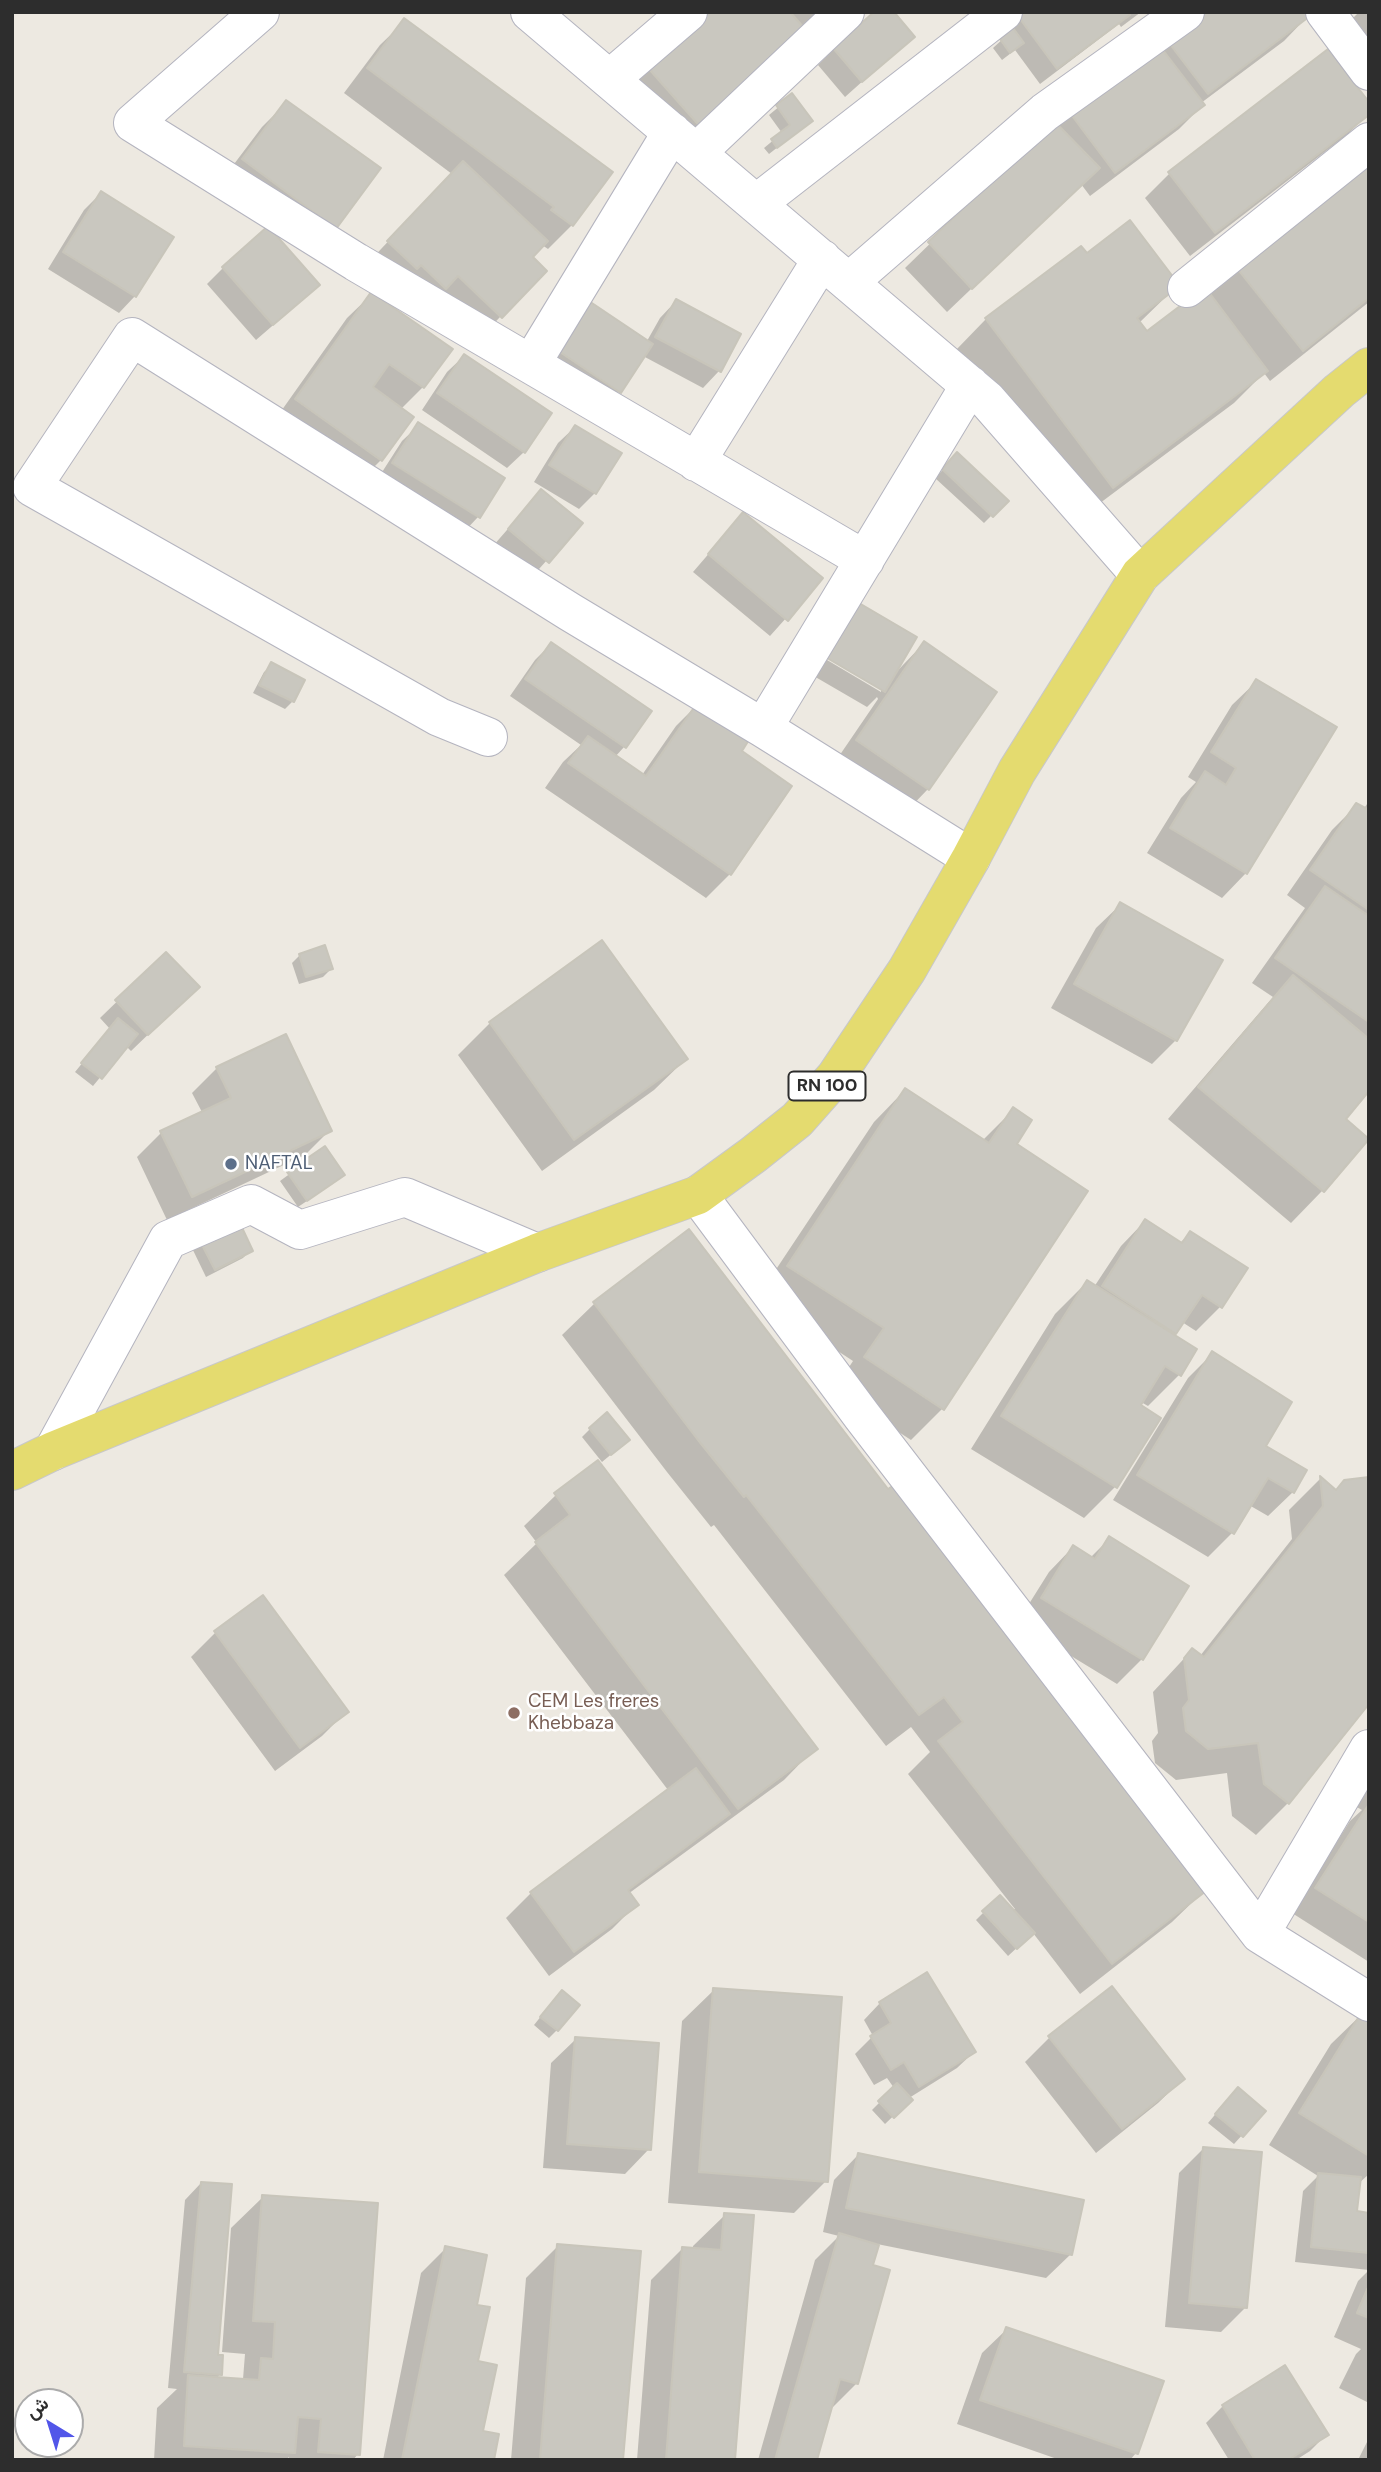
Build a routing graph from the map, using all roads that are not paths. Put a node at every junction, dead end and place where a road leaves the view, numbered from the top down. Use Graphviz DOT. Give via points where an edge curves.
graph roads {
  1 [pos="261,12"];
  2 [pos="688,12"];
  3 [pos="845,12"];
  4 [pos="1003,12"];
  5 [pos="1185,12"];
  6 [pos="1332,14"];
  7 [pos="541,15"];
  8 [pos="1369,71"];
  9 [pos="610,79"];
  10 [pos="684,142"];
  11 [pos="1369,142"];
  12 [pos="756,204"];
  13 [pos="835,271"];
  14 [pos="1187,288"];
  15 [pos="531,364"];
  16 [pos="1369,367"];
  17 [pos="971,385"];
  18 [pos="696,462"];
  19 [pos="865,560"];
  20 [pos="1140,575"];
  21 [pos="763,728"];
  22 [pos="488,737"];
  23 [pos="971,858"];
  24 [pos="698,1195"];
  25 [pos="537,1253"];
  26 [pos="53,1451"];
  27 [pos="12,1471"];
  28 [pos="1369,1749"];
  29 [pos="1260,1934"];
  30 [pos="1369,2002"];
  1 -- 15 [label="street" via="133,122"];
  2 -- 9 [label="street"];
  3 -- 10 [label="street"];
  4 -- 12 [label="street"];
  5 -- 13 [label="street"];
  6 -- 8 [label="street"];
  7 -- 9 [label="street"];
  9 -- 10 [label="street"];
  10 -- 12 [label="street"];
  10 -- 15 [label="street"];
  11 -- 14 [label="street"];
  12 -- 13 [label="street"];
  13 -- 17 [label="street"];
  13 -- 18 [label="street"];
  15 -- 18 [label="street"];
  16 -- 20 [label="main road, RN 100"];
  17 -- 19 [label="street"];
  17 -- 20 [label="street"];
  18 -- 19 [label="street"];
  19 -- 21 [label="street"];
  20 -- 23 [label="main road, RN 100" via="1017,771"];
  21 -- 22 [label="street" via="132,337 32,487 439,716"];
  21 -- 23 [label="street"];
  23 -- 24 [label="main road, RN 100" via="907,971 836,1076 797,1119"];
  24 -- 25 [label="main road, RN 100"];
  24 -- 29 [label="street" via="895,1460"];
  25 -- 26 [label="main road, RN 100"];
  25 -- 26 [label="street" via="405,1196 300,1230 251,1204 168,1240"];
  26 -- 27 [label="main road, RN 100"];
  28 -- 29 [label="street"];
  29 -- 30 [label="street"];
}
